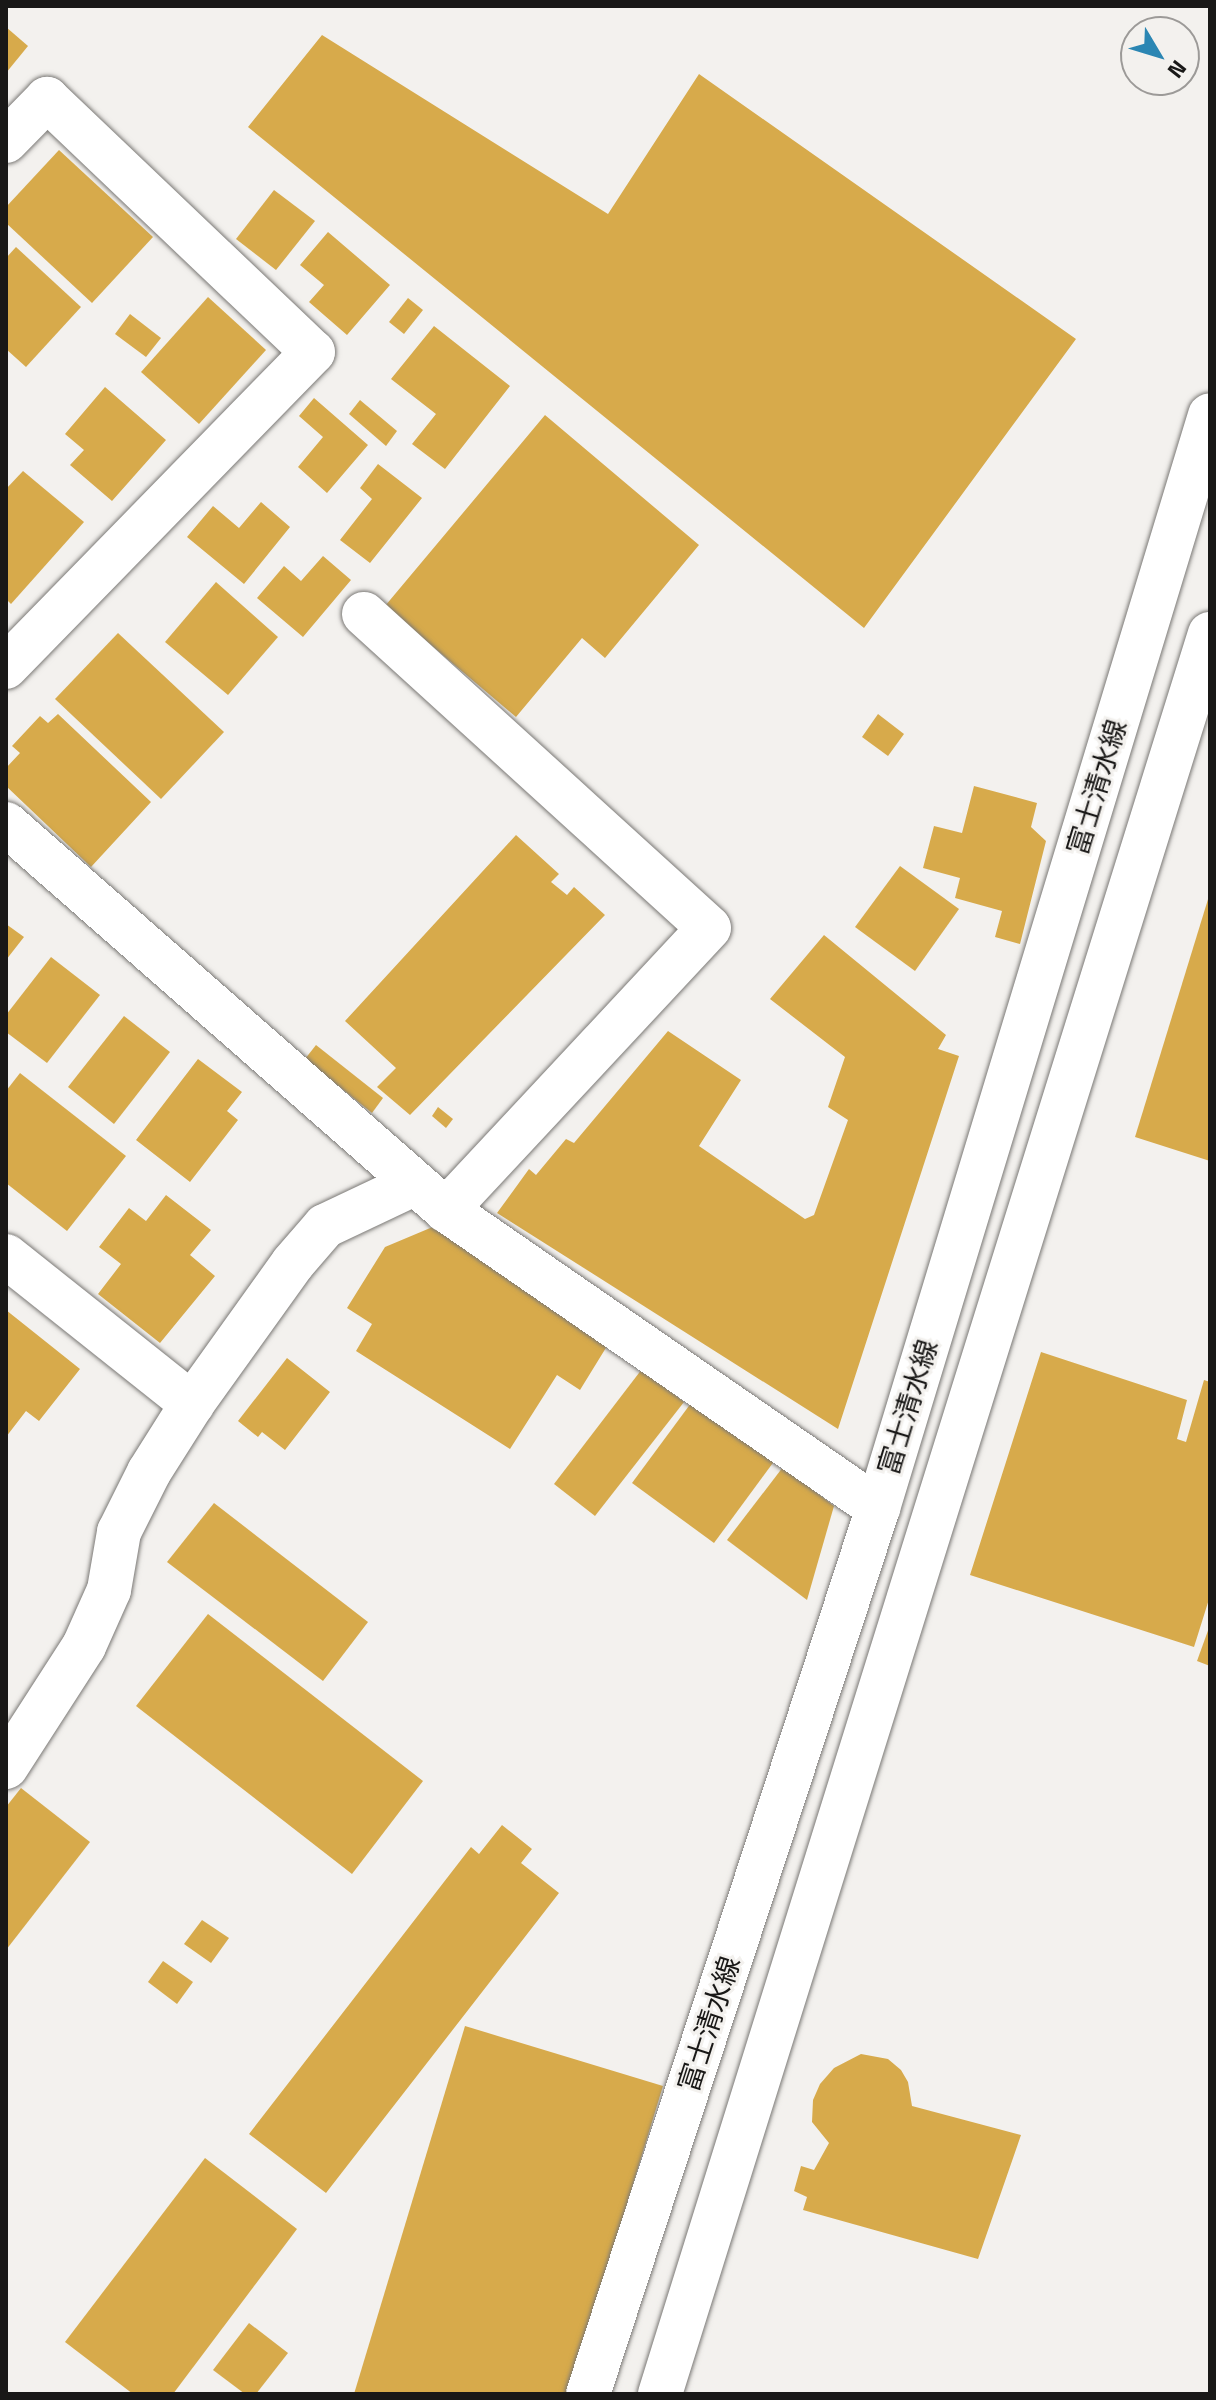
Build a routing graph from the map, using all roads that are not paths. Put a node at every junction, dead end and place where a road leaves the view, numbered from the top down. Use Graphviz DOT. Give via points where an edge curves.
graph roads {
  1 [pos="6,141"];
  2 [pos="1210,415"];
  3 [pos="364,614"];
  4 [pos="1210,634"];
  5 [pos="6,667"];
  6 [pos="6,824"];
  7 [pos="430,1197"];
  8 [pos="6,1256"];
  9 [pos="192,1404"];
  10 [pos="878,1508"];
  11 [pos="6,1767"];
  12 [pos="588,2394"];
  13 [pos="660,2394"];
  1 -- 5 [label="main road" via="47,99 313,352"];
  2 -- 10 [label="main road, 富士清水線"];
  3 -- 7 [label="main road" via="709,928"];
  4 -- 13 [label="main road, 富士清水線"];
  6 -- 7 [label="main road"];
  7 -- 9 [label="main road" via="325,1226"];
  7 -- 10 [label="main road"];
  8 -- 9 [label="main road"];
  9 -- 11 [label="main road" via="119,1532 109,1590 84,1646"];
  10 -- 12 [label="main road, 富士清水線"];
}
